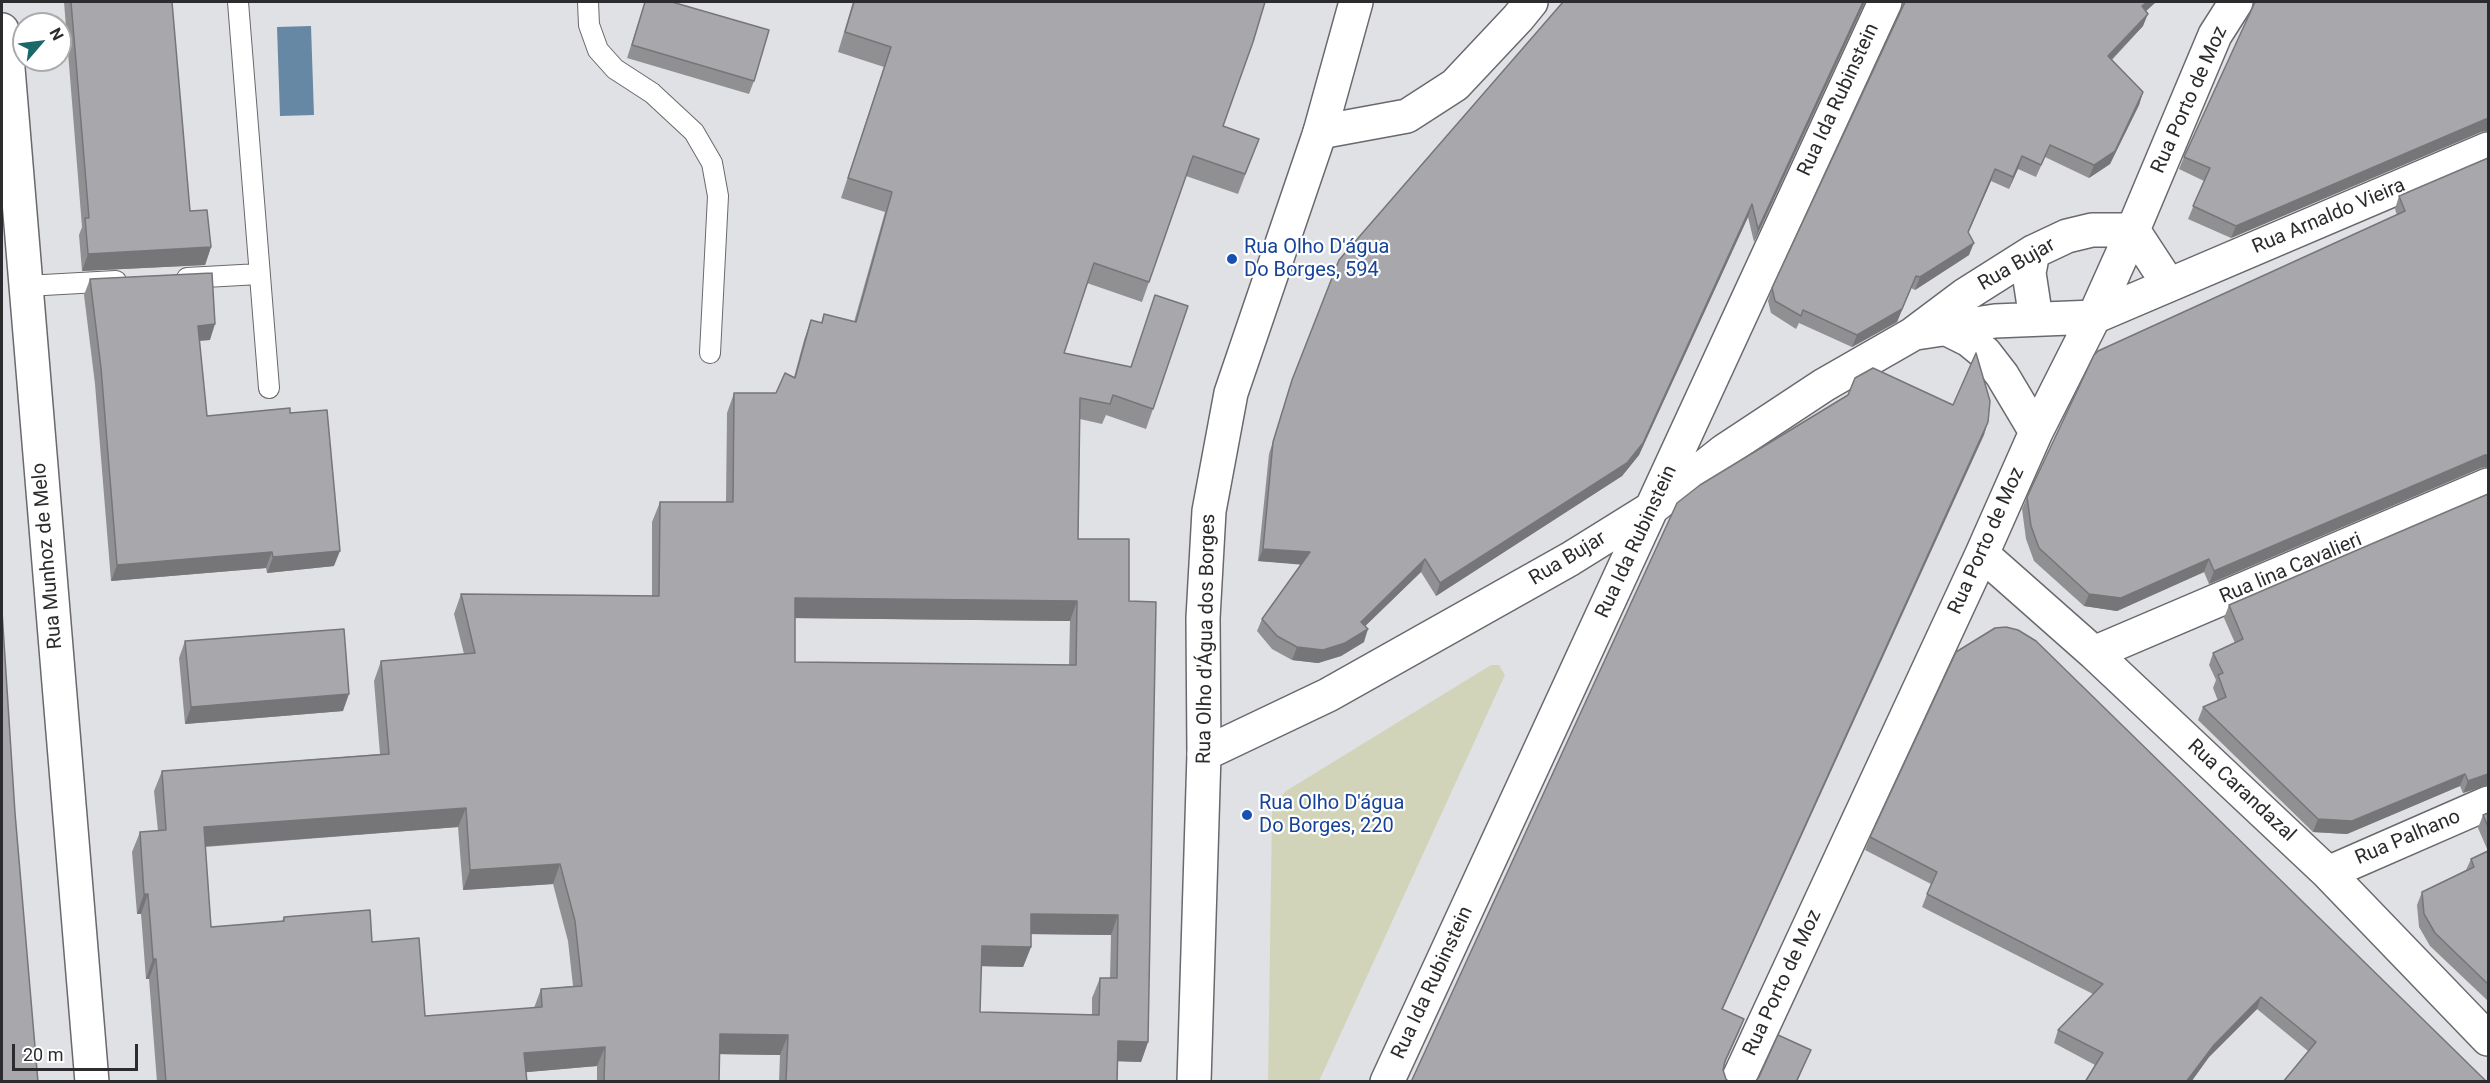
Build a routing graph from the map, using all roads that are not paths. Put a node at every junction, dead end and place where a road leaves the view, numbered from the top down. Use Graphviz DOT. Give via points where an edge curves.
graph roads {
  1 [pos="238,2"];
  2 [pos="588,2"];
  3 [pos="1356,2"];
  4 [pos="1531,2"];
  5 [pos="1885,2"];
  6 [pos="2236,2"];
  7 [pos="2,30"];
  8 [pos="1320,132"];
  9 [pos="2488,149"];
  10 [pos="2133,230"];
  11 [pos="2033,252"];
  12 [pos="259,274"];
  13 [pos="166,279"];
  14 [pos="131,280"];
  15 [pos="2169,285"];
  16 [pos="26,286"];
  17 [pos="2094,317"];
  18 [pos="2036,319"];
  19 [pos="1947,328"];
  20 [pos="1913,334"];
  21 [pos="710,353"];
  22 [pos="269,388"];
  23 [pos="2036,432"];
  24 [pos="2488,485"];
  25 [pos="1652,508"];
  26 [pos="1982,554"];
  27 [pos="2094,653"];
  28 [pos="1204,754"];
  29 [pos="2488,803"];
  30 [pos="2328,873"];
  31 [pos="2488,1039"];
  32 [pos="92,1082"];
  33 [pos="1194,1082"];
  34 [pos="1387,1082"];
  35 [pos="1737,1082"];
  1 -- 12 [label="lane"];
  2 -- 21 [label="lane" via="589,25 598,50 615,69 652,93 694,132 712,163 718,196"];
  3 -- 8 [label="street, Rua Olho d'Água dos Borges"];
  4 -- 8 [label="street" via="1455,85 1407,116"];
  5 -- 25 [label="street, Rua Ida Rubinstein"];
  6 -- 10 [label="street, Rua Porto de Moz" via="2215,35"];
  7 -- 16 [label="street, Rua Munhoz de Melo"];
  8 -- 28 [label="street, Rua Olho d'Água dos Borges" via="1231,393 1209,511 1203,618"];
  9 -- 15 [label="street, Rua Arnaldo Vieira"];
  10 -- 11 [label="street, Rua Bujar" via="2092,230 2067,236"];
  10 -- 15 [label="street"];
  10 -- 17 [label="street, Rua Porto de Moz"];
  11 -- 18 [label="street" via="2030,273"];
  11 -- 20 [label="street, Rua Bujar"];
  12 -- 13 [label="lane"];
  12 -- 22 [label="lane"];
  14 -- 16 [label="lane"];
  15 -- 17 [label="street, Rua Arnaldo Vieira"];
  16 -- 32 [label="street, Rua Munhoz de Melo"];
  17 -- 18 [label="street, Rua Bujar"];
  17 -- 23 [label="street, Rua Porto de Moz"];
  18 -- 19 [label="street, Rua Bujar"];
  19 -- 20 [label="street, Rua Bujar"];
  19 -- 23 [label="street" via="1985,353"];
  20 -- 25 [label="street, Rua Bujar" via="1824,385 1724,451"];
  23 -- 26 [label="street, Rua Porto de Moz"];
  24 -- 27 [label="street, Rua lina Cavalieri"];
  25 -- 28 [label="street, Rua Bujar" via="1570,559 1328,695"];
  25 -- 34 [label="street, Rua Ida Rubinstein"];
  26 -- 27 [label="street, Rua Carandazal"];
  26 -- 35 [label="street, Rua Porto de Moz"];
  27 -- 30 [label="street, Rua Carandazal"];
  28 -- 33 [label="street, Rua Olho d'Água dos Borges"];
  29 -- 30 [label="street, Rua Palhano"];
  30 -- 31 [label="street, Rua Carandazal"];
}
